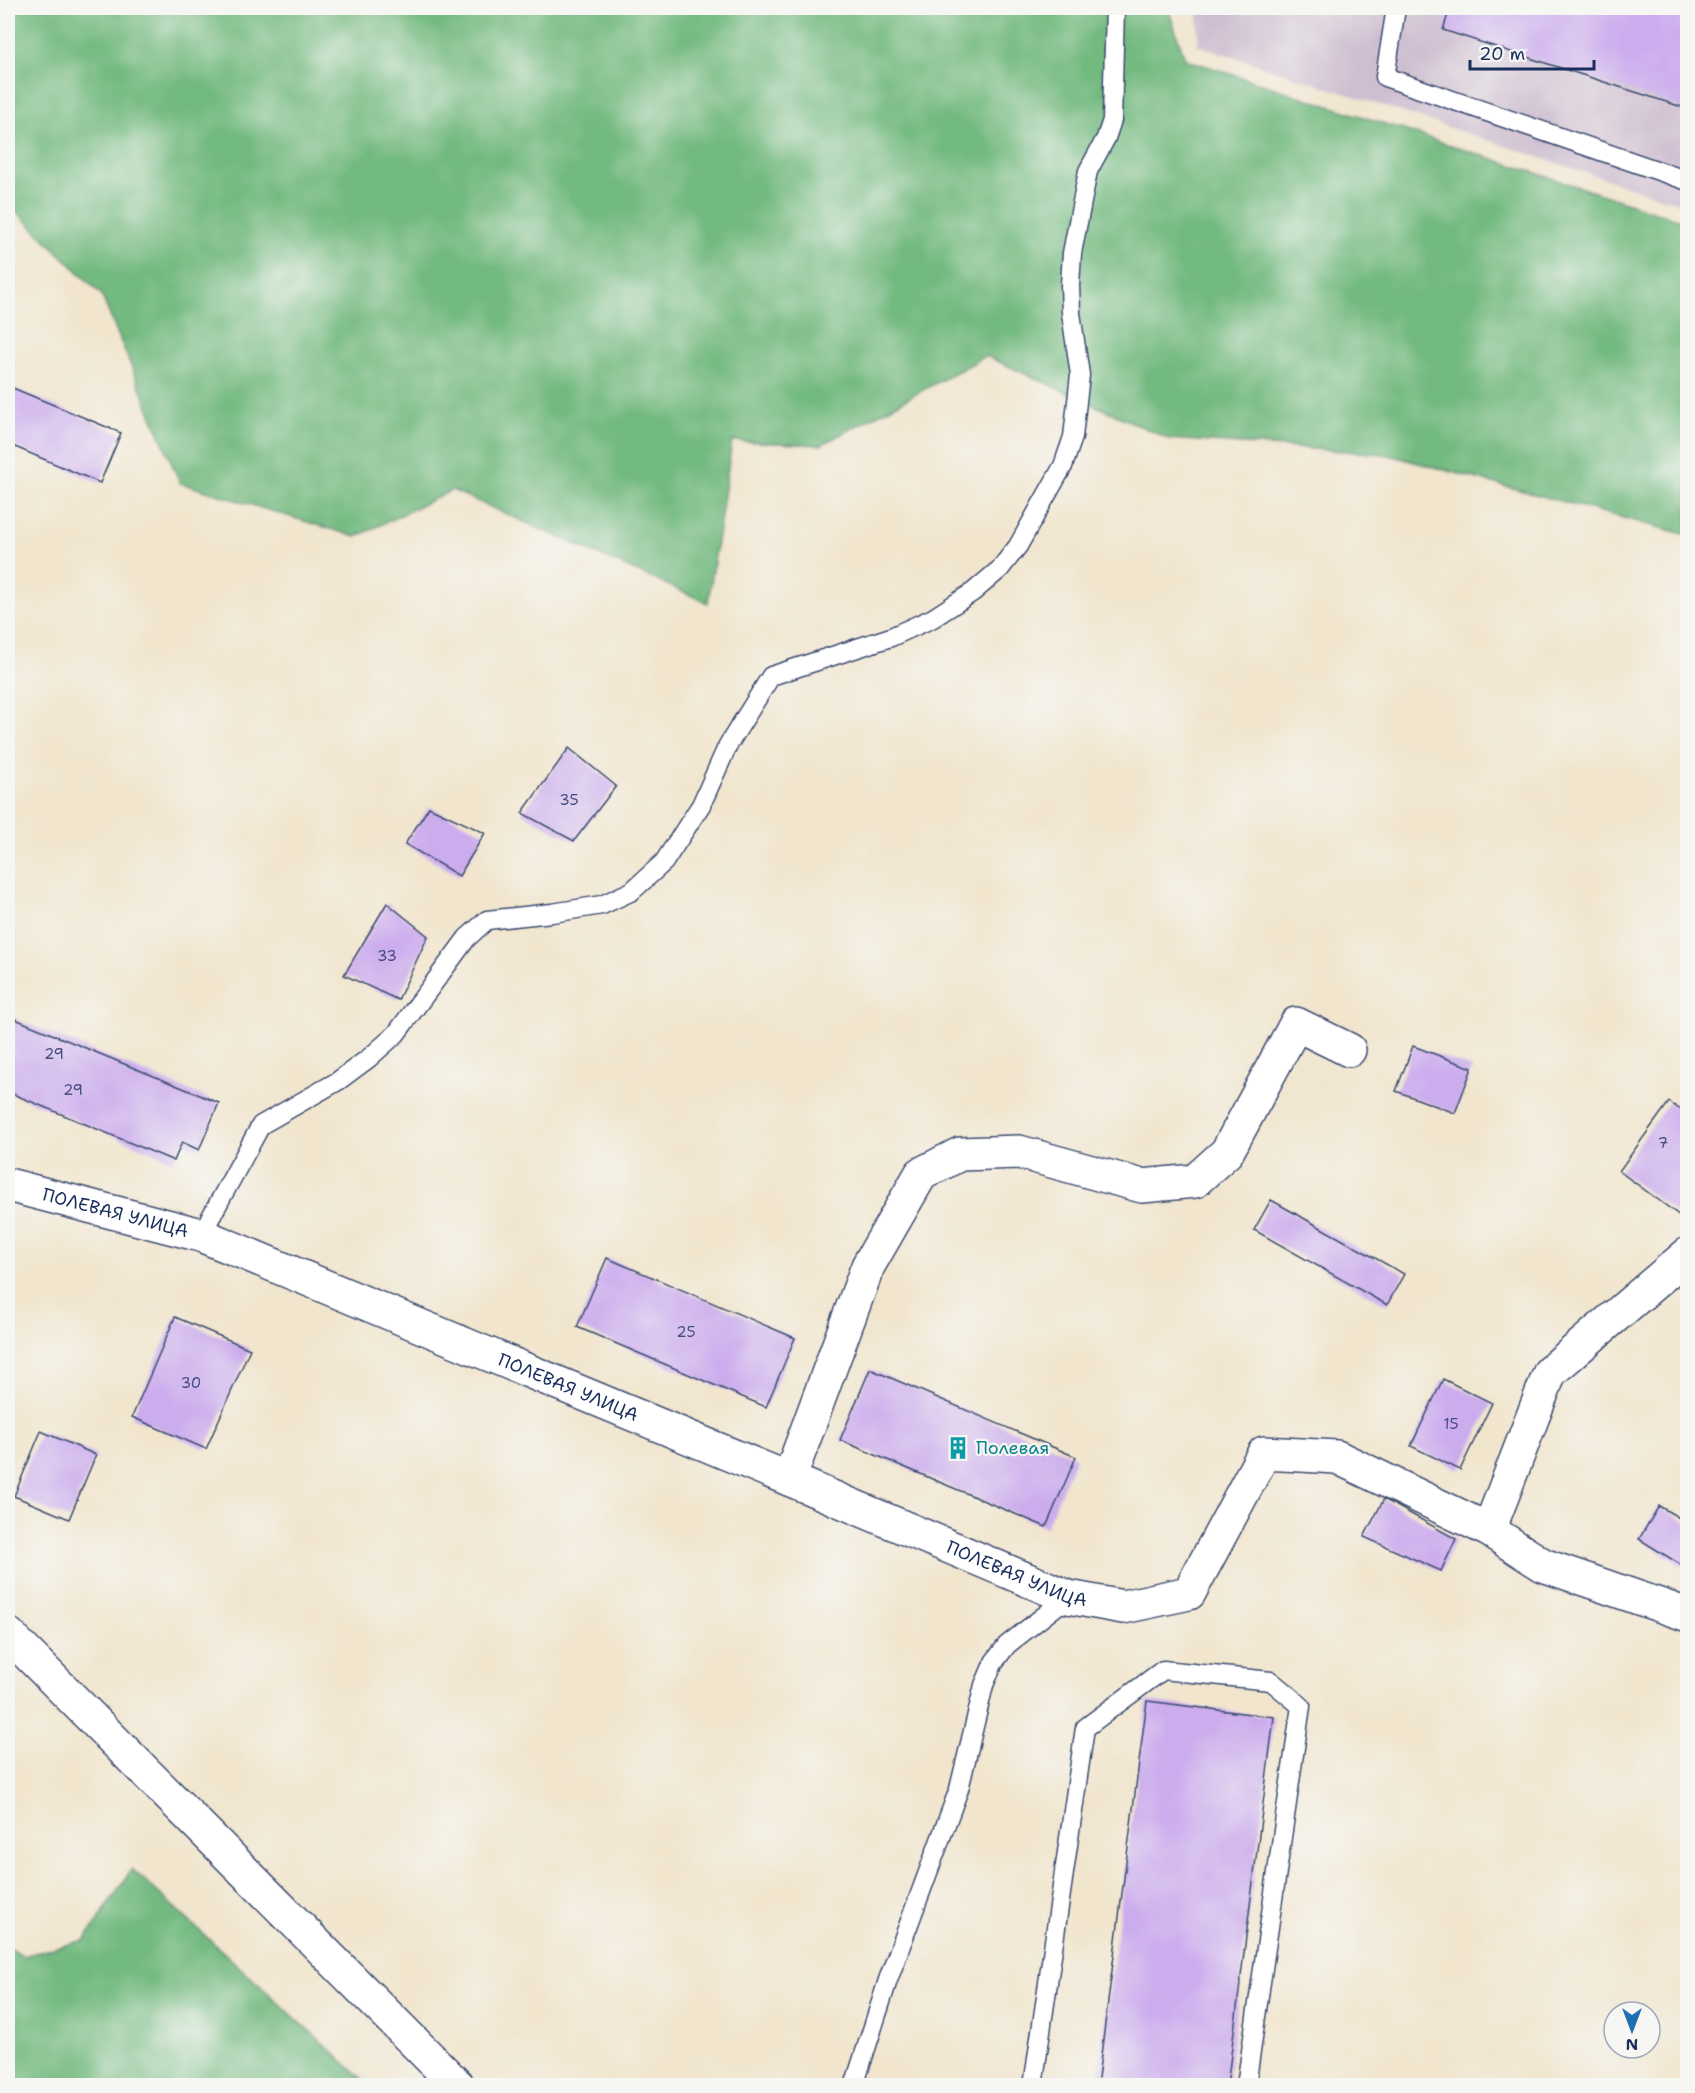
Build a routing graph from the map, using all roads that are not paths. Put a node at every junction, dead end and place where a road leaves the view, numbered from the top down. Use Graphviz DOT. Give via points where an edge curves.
graph roads {
  1 [pos="1115,8"];
  2 [pos="1395,8"];
  3 [pos="1688,180"];
  4 [pos="1349,1050"];
  5 [pos="8,1185"];
  6 [pos="201,1235"];
  7 [pos="1688,1254"];
  8 [pos="789,1479"];
  9 [pos="1489,1530"];
  10 [pos="1068,1597"];
  11 [pos="1688,1615"];
  12 [pos="8,1634"];
  13 [pos="458,2085"];
  14 [pos="854,2085"];
  15 [pos="1033,2085"];
  16 [pos="1246,2085"];
  1 -- 6 [label="lane" via="1111,127 1088,171 1072,253 1071,313 1080,375 1073,437 1063,466 1018,546 1000,569 973,592 933,618 852,652 771,676 728,745 701,805 664,862 632,891 602,905 487,920 467,938 396,1034 338,1081 261,1125"];
  2 -- 3 [label="lane" via="1385,77"];
  4 -- 8 [label="street" via="1296,1024 1227,1152 1196,1181 1142,1186 1019,1152 960,1154 921,1174 868,1266"];
  5 -- 6 [label="street, ПОЛЕВАЯ УЛИЦА"];
  6 -- 8 [label="street, ПОЛЕВАЯ УЛИЦА"];
  7 -- 9 [label="street" via="1550,1372"];
  8 -- 10 [label="street, ПОЛЕВАЯ УЛИЦА"];
  9 -- 10 [label="street, ПОЛЕВАЯ УЛИЦА" via="1338,1457 1264,1453 1189,1593 1123,1607"];
  9 -- 11 [label="street" via="1543,1565"];
  10 -- 14 [label="lane" via="1007,1645 994,1662 984,1685 959,1789 888,1980"];
  12 -- 13 [label="street"];
  15 -- 16 [label="lane" via="1084,1728 1163,1670 1271,1681 1301,1706"];
}
